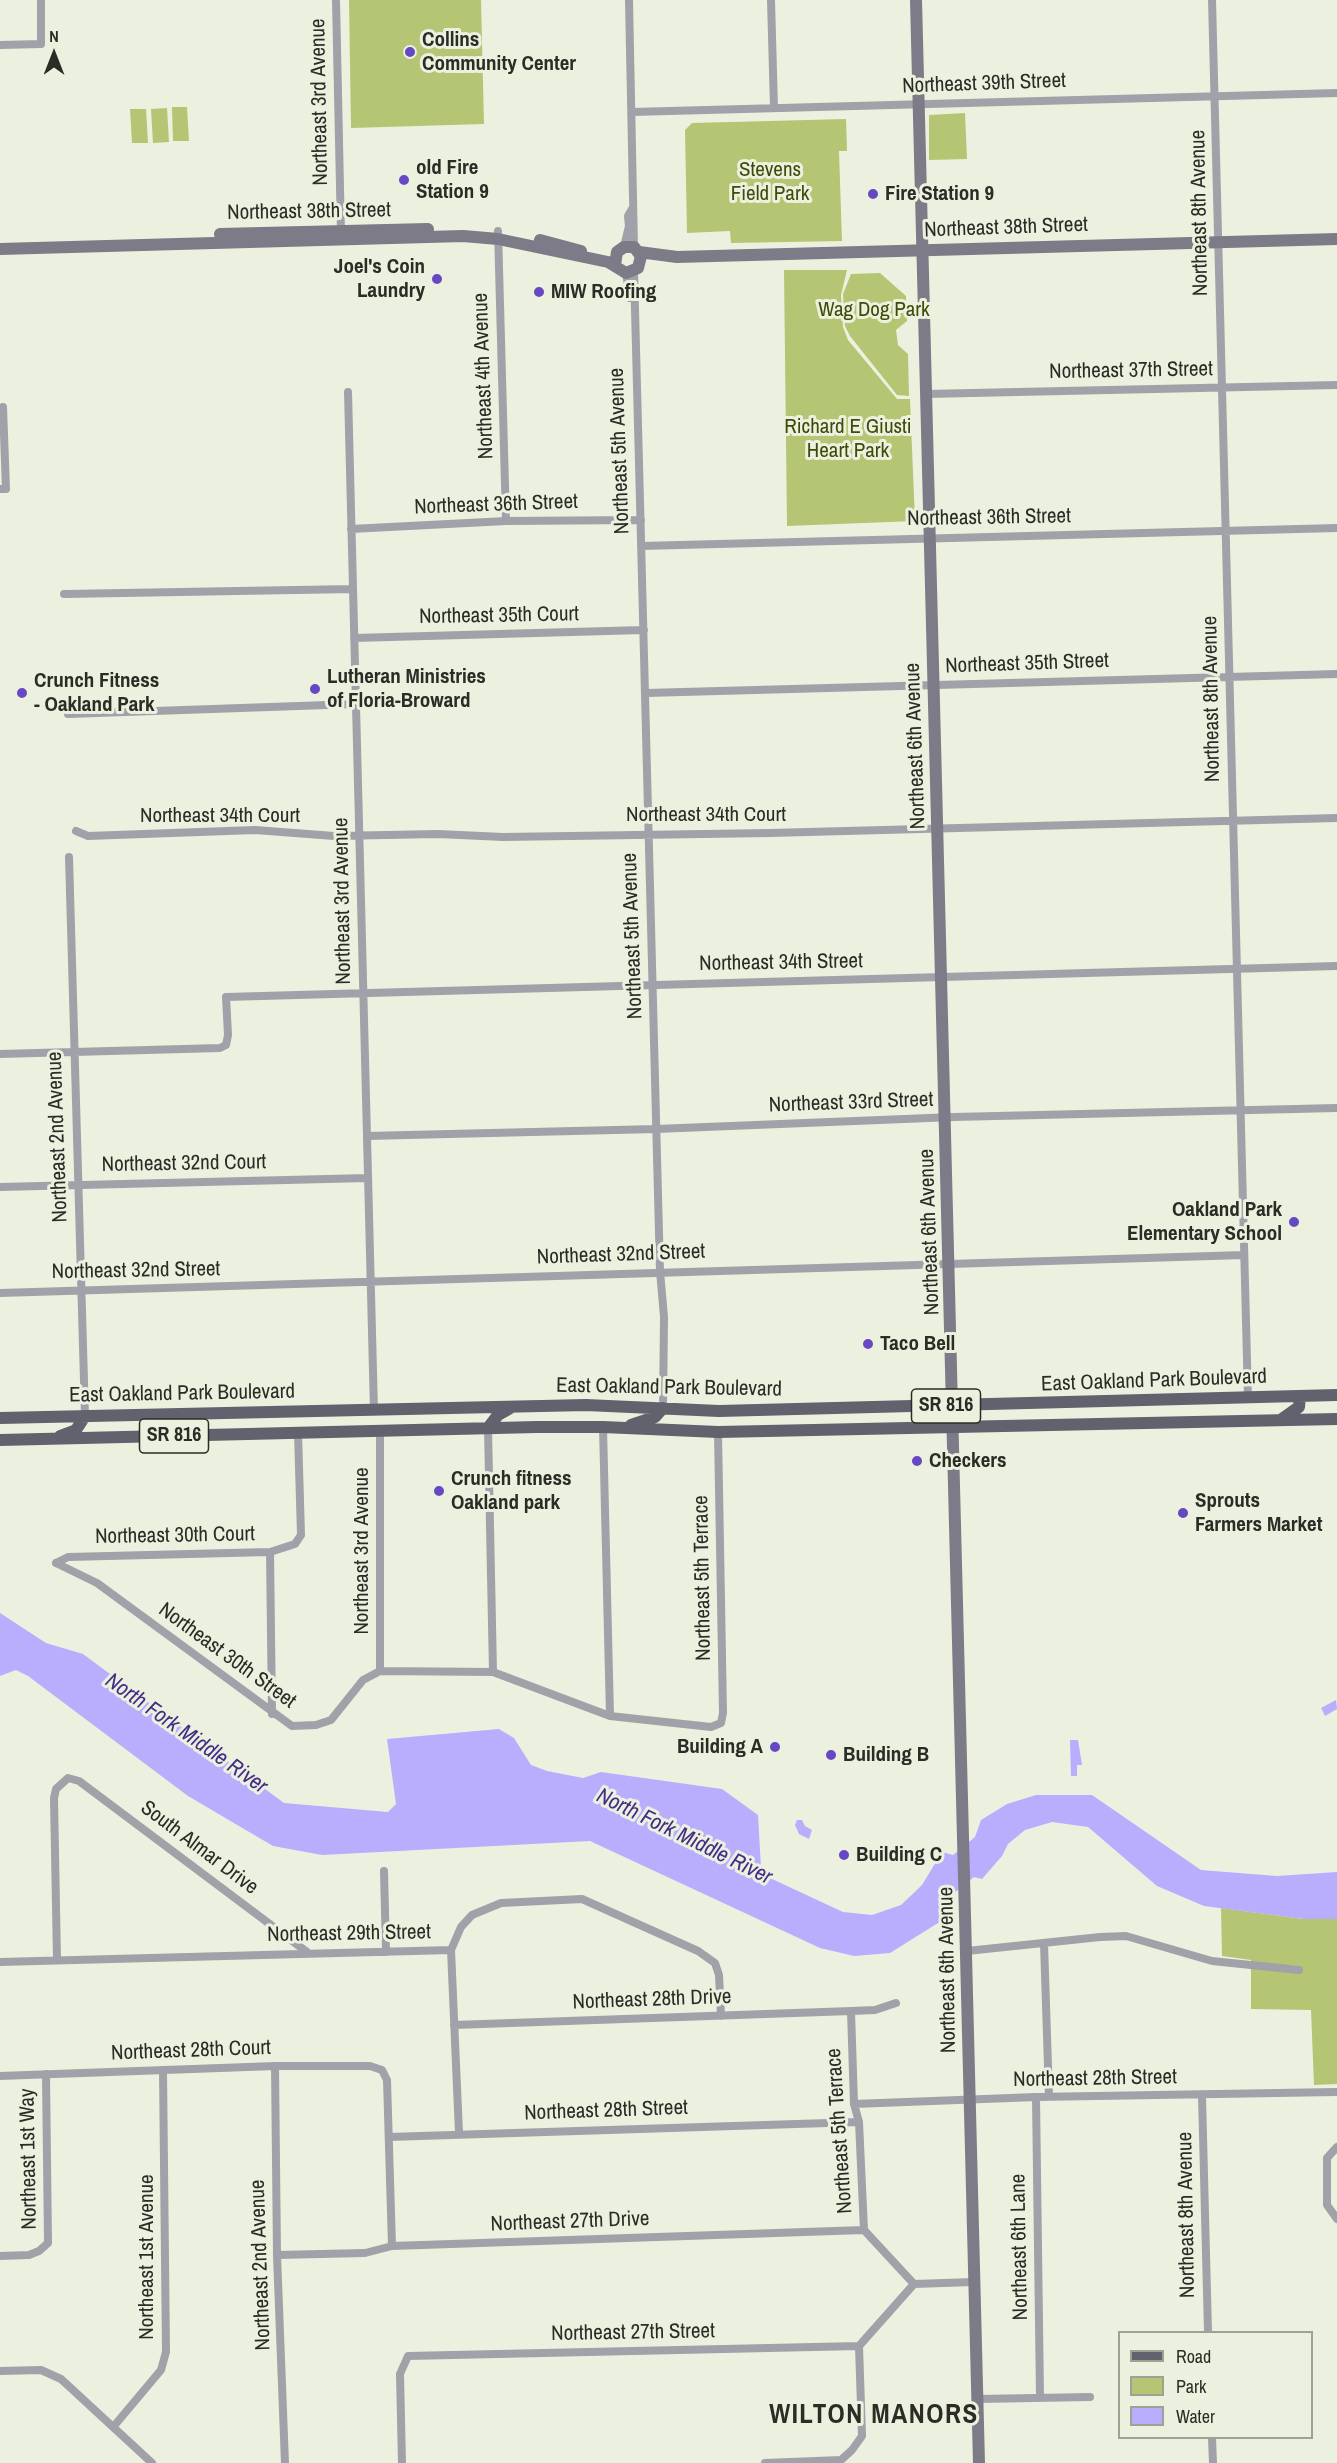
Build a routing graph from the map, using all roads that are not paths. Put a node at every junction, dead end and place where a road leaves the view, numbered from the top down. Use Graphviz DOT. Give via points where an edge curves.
graph roads {
  1 [pos="41,0"];
  2 [pos="336,0"];
  3 [pos="629,0"];
  4 [pos="771,0"];
  5 [pos="916,0"];
  6 [pos="1212,0"];
  7 [pos="0,45"];
  8 [pos="1337,93"];
  9 [pos="1215,96"];
  10 [pos="918,103"];
  11 [pos="774,108"];
  12 [pos="632,112"];
  13 [pos="341,235"];
  14 [pos="498,235"];
  15 [pos="1337,239"];
  16 [pos="0,241"];
  17 [pos="1218,242"];
  18 [pos="0,249"];
  19 [pos="922,250"];
  20 [pos="629,259"];
  21 [pos="1337,385"];
  22 [pos="1222,387"];
  23 [pos="348,392"];
  24 [pos="926,394"];
  25 [pos="3,407"];
  26 [pos="3,489"];
  27 [pos="641,520"];
  28 [pos="506,521"];
  29 [pos="1337,528"];
  30 [pos="351,529"];
  31 [pos="1226,530"];
  32 [pos="930,537"];
  33 [pos="641,546"];
  34 [pos="353,589"];
  35 [pos="64,594"];
  36 [pos="645,630"];
  37 [pos="354,638"];
  38 [pos="1337,674"];
  39 [pos="1230,677"];
  40 [pos="934,685"];
  41 [pos="646,693"];
  42 [pos="356,704"];
  43 [pos="68,714"];
  44 [pos="1337,818"];
  45 [pos="1233,819"];
  46 [pos="938,828"];
  47 [pos="76,831"];
  48 [pos="648,834"];
  49 [pos="359,837"];
  50 [pos="69,857"];
  51 [pos="1337,966"];
  52 [pos="1237,970"];
  53 [pos="942,977"];
  54 [pos="653,985"];
  55 [pos="363,991"];
  56 [pos="73,1052"];
  57 [pos="0,1054"];
  58 [pos="1337,1108"];
  59 [pos="1240,1110"];
  60 [pos="946,1117"];
  61 [pos="656,1130"];
  62 [pos="367,1136"];
  63 [pos="368,1178"];
  64 [pos="79,1184"];
  65 [pos="0,1187"];
  66 [pos="1244,1255"];
  67 [pos="950,1264"];
  68 [pos="660,1271"];
  69 [pos="371,1283"];
  70 [pos="81,1291"];
  71 [pos="0,1293"];
  72 [pos="1337,1395"];
  73 [pos="1300,1396"];
  74 [pos="1248,1398"];
  75 [pos="513,1406"];
  76 [pos="954,1406"];
  77 [pos="663,1408"];
  78 [pos="374,1410"];
  79 [pos="172,1414"];
  80 [pos="85,1416"];
  81 [pos="0,1418"];
  82 [pos="1337,1419"];
  83 [pos="1281,1420"];
  84 [pos="603,1427"];
  85 [pos="488,1428"];
  86 [pos="624,1428"];
  87 [pos="954,1428"];
  88 [pos="345,1431"];
  89 [pos="380,1431"];
  90 [pos="718,1432"];
  91 [pos="298,1433"];
  92 [pos="151,1437"];
  93 [pos="51,1439"];
  94 [pos="0,1440"];
  95 [pos="270,1552"];
  96 [pos="56,1563"];
  97 [pos="380,1671"];
  98 [pos="494,1672"];
  99 [pos="272,1714"];
  100 [pos="609,1716"];
  101 [pos="384,1871"];
  102 [pos="1044,1942"];
  103 [pos="451,1950"];
  104 [pos="307,1952"];
  105 [pos="386,1952"];
  106 [pos="967,1952"];
  107 [pos="57,1960"];
  108 [pos="0,1962"];
  109 [pos="1299,1970"];
  110 [pos="896,2003"];
  111 [pos="851,2011"];
  112 [pos="721,2016"];
  113 [pos="454,2025"];
  114 [pos="275,2066"];
  115 [pos="163,2070"];
  116 [pos="46,2074"];
  117 [pos="0,2076"];
  118 [pos="1337,2092"];
  119 [pos="1202,2096"];
  120 [pos="1036,2097"];
  121 [pos="1049,2097"];
  122 [pos="971,2100"];
  123 [pos="854,2104"];
  124 [pos="859,2122"];
  125 [pos="459,2133"];
  126 [pos="389,2137"];
  127 [pos="1337,2147"];
  128 [pos="1337,2219"];
  129 [pos="864,2230"];
  130 [pos="392,2246"];
  131 [pos="277,2255"];
  132 [pos="0,2256"];
  133 [pos="974,2282"];
  134 [pos="914,2284"];
  135 [pos="1208,2331"];
  136 [pos="858,2346"];
  137 [pos="0,2371"];
  138 [pos="1040,2397"];
  139 [pos="1090,2397"];
  140 [pos="978,2399"];
  141 [pos="114,2426"];
  142 [pos="1212,2439"];
  143 [pos="152,2463"];
  144 [pos="285,2463"];
  145 [pos="402,2463"];
  146 [pos="765,2463"];
  147 [pos="979,2463"];
  148 [pos="1213,2463"];
  1 -- 7 [label="street" via="41,44"];
  2 -- 13 [label="street, Northeast 3rd Avenue"];
  3 -- 12 [label="street, Northeast 5th Avenue"];
  4 -- 11 [label="street"];
  5 -- 10 [label="street, Northeast 6th Avenue"];
  6 -- 9 [label="street, Northeast 8th Avenue"];
  8 -- 9 [label="street, Northeast 39th Street"];
  9 -- 10 [label="street, Northeast 39th Street"];
  9 -- 17 [label="street, Northeast 8th Avenue"];
  10 -- 11 [label="street, Northeast 39th Street"];
  10 -- 19 [label="street, Northeast 6th Avenue"];
  11 -- 12 [label="street, Northeast 39th Street"];
  12 -- 20 [label="street, Northeast 5th Avenue" via="635,216"];
  13 -- 14 [label="street, Northeast 38th Street"];
  13 -- 16 [label="street, Northeast 38th Street"];
  13 -- 18 [label="street, Northeast 38th Street"];
  14 -- 20 [label="street, Northeast 38th Street"];
  14 -- 28 [label="street, Northeast 4th Avenue"];
  15 -- 17 [label="street, Northeast 38th Street"];
  17 -- 19 [label="street, Northeast 38th Street"];
  17 -- 22 [label="street, Northeast 8th Avenue"];
  19 -- 20 [label="street, Northeast 38th Street"];
  19 -- 24 [label="street, Northeast 6th Avenue"];
  20 -- 27 [label="street, Northeast 5th Avenue"];
  21 -- 22 [label="street, Northeast 37th Street"];
  22 -- 24 [label="street, Northeast 37th Street"];
  22 -- 31 [label="street, Northeast 8th Avenue"];
  23 -- 30 [label="street, Northeast 3rd Avenue"];
  24 -- 32 [label="street, Northeast 6th Avenue"];
  25 -- 26 [label="street"];
  27 -- 28 [label="street, Northeast 36th Street"];
  27 -- 33 [label="street, Northeast 5th Avenue"];
  28 -- 30 [label="street, Northeast 36th Street"];
  29 -- 31 [label="street, Northeast 36th Street"];
  30 -- 34 [label="street, Northeast 3rd Avenue"];
  31 -- 32 [label="street, Northeast 36th Street"];
  31 -- 39 [label="street, Northeast 8th Avenue"];
  32 -- 33 [label="street, Northeast 36th Street"];
  32 -- 40 [label="street, Northeast 6th Avenue"];
  33 -- 36 [label="street, Northeast 5th Avenue"];
  34 -- 35 [label="street"];
  34 -- 37 [label="street, Northeast 3rd Avenue"];
  36 -- 37 [label="street, Northeast 35th Court"];
  36 -- 41 [label="street, Northeast 5th Avenue"];
  37 -- 42 [label="street, Northeast 3rd Avenue"];
  38 -- 39 [label="street, Northeast 35th Street"];
  39 -- 40 [label="street, Northeast 35th Street"];
  39 -- 45 [label="street, Northeast 8th Avenue"];
  40 -- 41 [label="street, Northeast 35th Street"];
  40 -- 46 [label="street, Northeast 6th Avenue"];
  41 -- 48 [label="street, Northeast 5th Avenue"];
  42 -- 43 [label="street"];
  42 -- 49 [label="street, Northeast 3rd Avenue"];
  44 -- 45 [label="street, Northeast 34th Court"];
  45 -- 46 [label="street, Northeast 34th Court"];
  45 -- 52 [label="street, Northeast 8th Avenue"];
  46 -- 48 [label="street, Northeast 34th Court"];
  46 -- 53 [label="street, Northeast 6th Avenue"];
  47 -- 49 [label="street, Northeast 34th Court" via="88,836 255,830"];
  48 -- 49 [label="street, Northeast 34th Court"];
  48 -- 54 [label="street, Northeast 5th Avenue"];
  49 -- 55 [label="street, Northeast 3rd Avenue"];
  50 -- 56 [label="street, Northeast 2nd Avenue"];
  51 -- 52 [label="street, Northeast 34th Street"];
  52 -- 53 [label="street, Northeast 34th Street"];
  52 -- 59 [label="street, Northeast 8th Avenue"];
  53 -- 54 [label="street, Northeast 34th Street"];
  53 -- 60 [label="street, Northeast 6th Avenue"];
  54 -- 55 [label="street, Northeast 34th Street"];
  54 -- 61 [label="street, Northeast 5th Avenue"];
  55 -- 56 [label="street, Northeast 34th Street" via="226,997 228,1035 226,1045 220,1048"];
  55 -- 62 [label="street, Northeast 3rd Avenue"];
  56 -- 57 [label="street"];
  56 -- 64 [label="street, Northeast 2nd Avenue"];
  58 -- 59 [label="street, Northeast 33rd Street"];
  59 -- 60 [label="street, Northeast 33rd Street"];
  59 -- 66 [label="street, Northeast 8th Avenue"];
  60 -- 61 [label="street, Northeast 33rd Street"];
  60 -- 67 [label="street, Northeast 6th Avenue"];
  61 -- 62 [label="street, Northeast 33rd Street"];
  61 -- 68 [label="street, Northeast 5th Avenue"];
  62 -- 63 [label="street, Northeast 3rd Avenue"];
  63 -- 64 [label="street, Northeast 32nd Court"];
  63 -- 69 [label="street, Northeast 3rd Avenue"];
  64 -- 65 [label="street, Northeast 32nd Court"];
  64 -- 70 [label="street, Northeast 2nd Avenue"];
  66 -- 67 [label="street, Northeast 32nd Street"];
  66 -- 74 [label="street, Northeast 8th Avenue"];
  67 -- 68 [label="street, Northeast 32nd Street"];
  67 -- 76 [label="street, Northeast 6th Avenue"];
  68 -- 69 [label="street, Northeast 32nd Street"];
  68 -- 77 [label="street, Northeast 5th Avenue"];
  69 -- 70 [label="street, Northeast 32nd Street"];
  69 -- 78 [label="street, Northeast 3rd Avenue"];
  70 -- 71 [label="street, Northeast 32nd Street"];
  70 -- 80 [label="street, Northeast 2nd Avenue"];
  72 -- 73 [label="main road, East Oakland Park Boulevard / SR 816"];
  73 -- 74 [label="main road, East Oakland Park Boulevard / SR 816"];
  73 -- 83 [label="main road" via="1299,1407"];
  74 -- 76 [label="main road, East Oakland Park Boulevard / SR 816"];
  75 -- 77 [label="main road, East Oakland Park Boulevard / SR 816"];
  75 -- 78 [label="main road, East Oakland Park Boulevard / SR 816"];
  75 -- 85 [label="main road" via="498,1415"];
  76 -- 77 [label="main road, East Oakland Park Boulevard / SR 816" via="719,1411"];
  76 -- 87 [label="street, Northeast 6th Avenue"];
  77 -- 86 [label="main road" via="655,1418"];
  78 -- 79 [label="main road, East Oakland Park Boulevard / SR 816"];
  78 -- 88 [label="main road" via="366,1423"];
  79 -- 80 [label="main road, East Oakland Park Boulevard / SR 816"];
  79 -- 92 [label="main road" via="158,1423"];
  80 -- 81 [label="main road, East Oakland Park Boulevard / SR 816"];
  80 -- 93 [label="main road" via="76,1430"];
  82 -- 83 [label="main road, East Oakland Park Boulevard / SR 816"];
  83 -- 87 [label="main road, East Oakland Park Boulevard / SR 816"];
  84 -- 85 [label="main road, East Oakland Park Boulevard / SR 816"];
  84 -- 86 [label="main road, East Oakland Park Boulevard / SR 816"];
  84 -- 100 [label="street"];
  85 -- 89 [label="main road, East Oakland Park Boulevard / SR 816"];
  85 -- 98 [label="street"];
  86 -- 90 [label="main road, East Oakland Park Boulevard / SR 816"];
  87 -- 90 [label="main road, East Oakland Park Boulevard / SR 816"];
  87 -- 106 [label="street, Northeast 6th Avenue"];
  88 -- 89 [label="main road, East Oakland Park Boulevard / SR 816"];
  88 -- 91 [label="main road, East Oakland Park Boulevard / SR 816"];
  89 -- 97 [label="street, Northeast 3rd Avenue"];
  90 -- 100 [label="street, Northeast 5th Terrace" via="721,1724 705,1727"];
  91 -- 92 [label="main road, East Oakland Park Boulevard / SR 816"];
  91 -- 95 [label="street, Northeast 30th Court" via="301,1535 295,1544"];
  92 -- 93 [label="main road, East Oakland Park Boulevard / SR 816"];
  93 -- 94 [label="main road, East Oakland Park Boulevard / SR 816"];
  95 -- 96 [label="street, Northeast 30th Court" via="68,1557"];
  95 -- 99 [label="street"];
  96 -- 99 [label="street, Northeast 30th Street" via="97,1583"];
  97 -- 98 [label="street"];
  97 -- 99 [label="street, Northeast 30th Street" via="363,1680 331,1719 316,1725 292,1726"];
  98 -- 100 [label="street"];
  101 -- 105 [label="street"];
  102 -- 106 [label="street"];
  102 -- 109 [label="street" via="1126,1936 1212,1961"];
  102 -- 121 [label="street"];
  103 -- 105 [label="street, Northeast 29th Street"];
  103 -- 112 [label="street, Northeast 29th Street" via="461,1927 472,1915 501,1903 582,1899 698,1951 714,1963 719,1976"];
  103 -- 113 [label="street"];
  104 -- 105 [label="street, Northeast 29th Street"];
  104 -- 107 [label="street, Northeast 29th Street"];
  104 -- 107 [label="street, South Almar Drive" via="79,1781 68,1778 56,1789 54,1798"];
  106 -- 122 [label="street, Northeast 6th Avenue"];
  107 -- 108 [label="street, Northeast 29th Street"];
  110 -- 111 [label="street" via="875,2010"];
  111 -- 112 [label="street, Northeast 28th Drive"];
  111 -- 123 [label="street, Northeast 5th Terrace"];
  112 -- 113 [label="street, Northeast 28th Drive"];
  113 -- 125 [label="street"];
  114 -- 115 [label="street, Northeast 28th Court"];
  114 -- 126 [label="street, Northeast 28th Court" via="370,2066 382,2070 387,2080"];
  114 -- 131 [label="street, Northeast 2nd Avenue"];
  115 -- 116 [label="street, Northeast 28th Court"];
  115 -- 141 [label="street, Northeast 1st Avenue" via="165,2352 161,2370"];
  116 -- 117 [label="street, Northeast 28th Court"];
  116 -- 132 [label="street, Northeast 1st Way" via="48,2243 28,2255"];
  118 -- 119 [label="street, Northeast 28th Street"];
  119 -- 121 [label="street, Northeast 28th Street"];
  119 -- 135 [label="street, Northeast 8th Avenue"];
  120 -- 121 [label="street, Northeast 28th Street"];
  120 -- 122 [label="street, Northeast 28th Street"];
  120 -- 138 [label="street, Northeast 6th Lane"];
  122 -- 123 [label="street, Northeast 28th Street"];
  122 -- 133 [label="street, Northeast 6th Avenue"];
  123 -- 124 [label="street, Northeast 5th Terrace"];
  124 -- 125 [label="street, Northeast 28th Street"];
  124 -- 129 [label="street, Northeast 5th Terrace"];
  125 -- 126 [label="street, Northeast 28th Street"];
  126 -- 130 [label="street"];
  127 -- 128 [label="street" via="1327,2158 1327,2205"];
  129 -- 130 [label="street, Northeast 27th Drive"];
  129 -- 134 [label="street, Northeast 5th Terrace"];
  130 -- 131 [label="street, Northeast 27th Drive" via="364,2253"];
  131 -- 144 [label="street, Northeast 2nd Avenue"];
  133 -- 134 [label="street"];
  133 -- 140 [label="street, Northeast 6th Avenue"];
  134 -- 136 [label="street"];
  136 -- 145 [label="street, Northeast 27th Street" via="408,2356 400,2374"];
  136 -- 146 [label="street" via="862,2436 852,2451 841,2460"];
  137 -- 141 [label="street" via="41,2370 60,2379"];
  138 -- 139 [label="street"];
  138 -- 140 [label="street"];
  140 -- 147 [label="street, Northeast 6th Avenue"];
  141 -- 143 [label="street"];
  142 -- 148 [label="street"];
}
